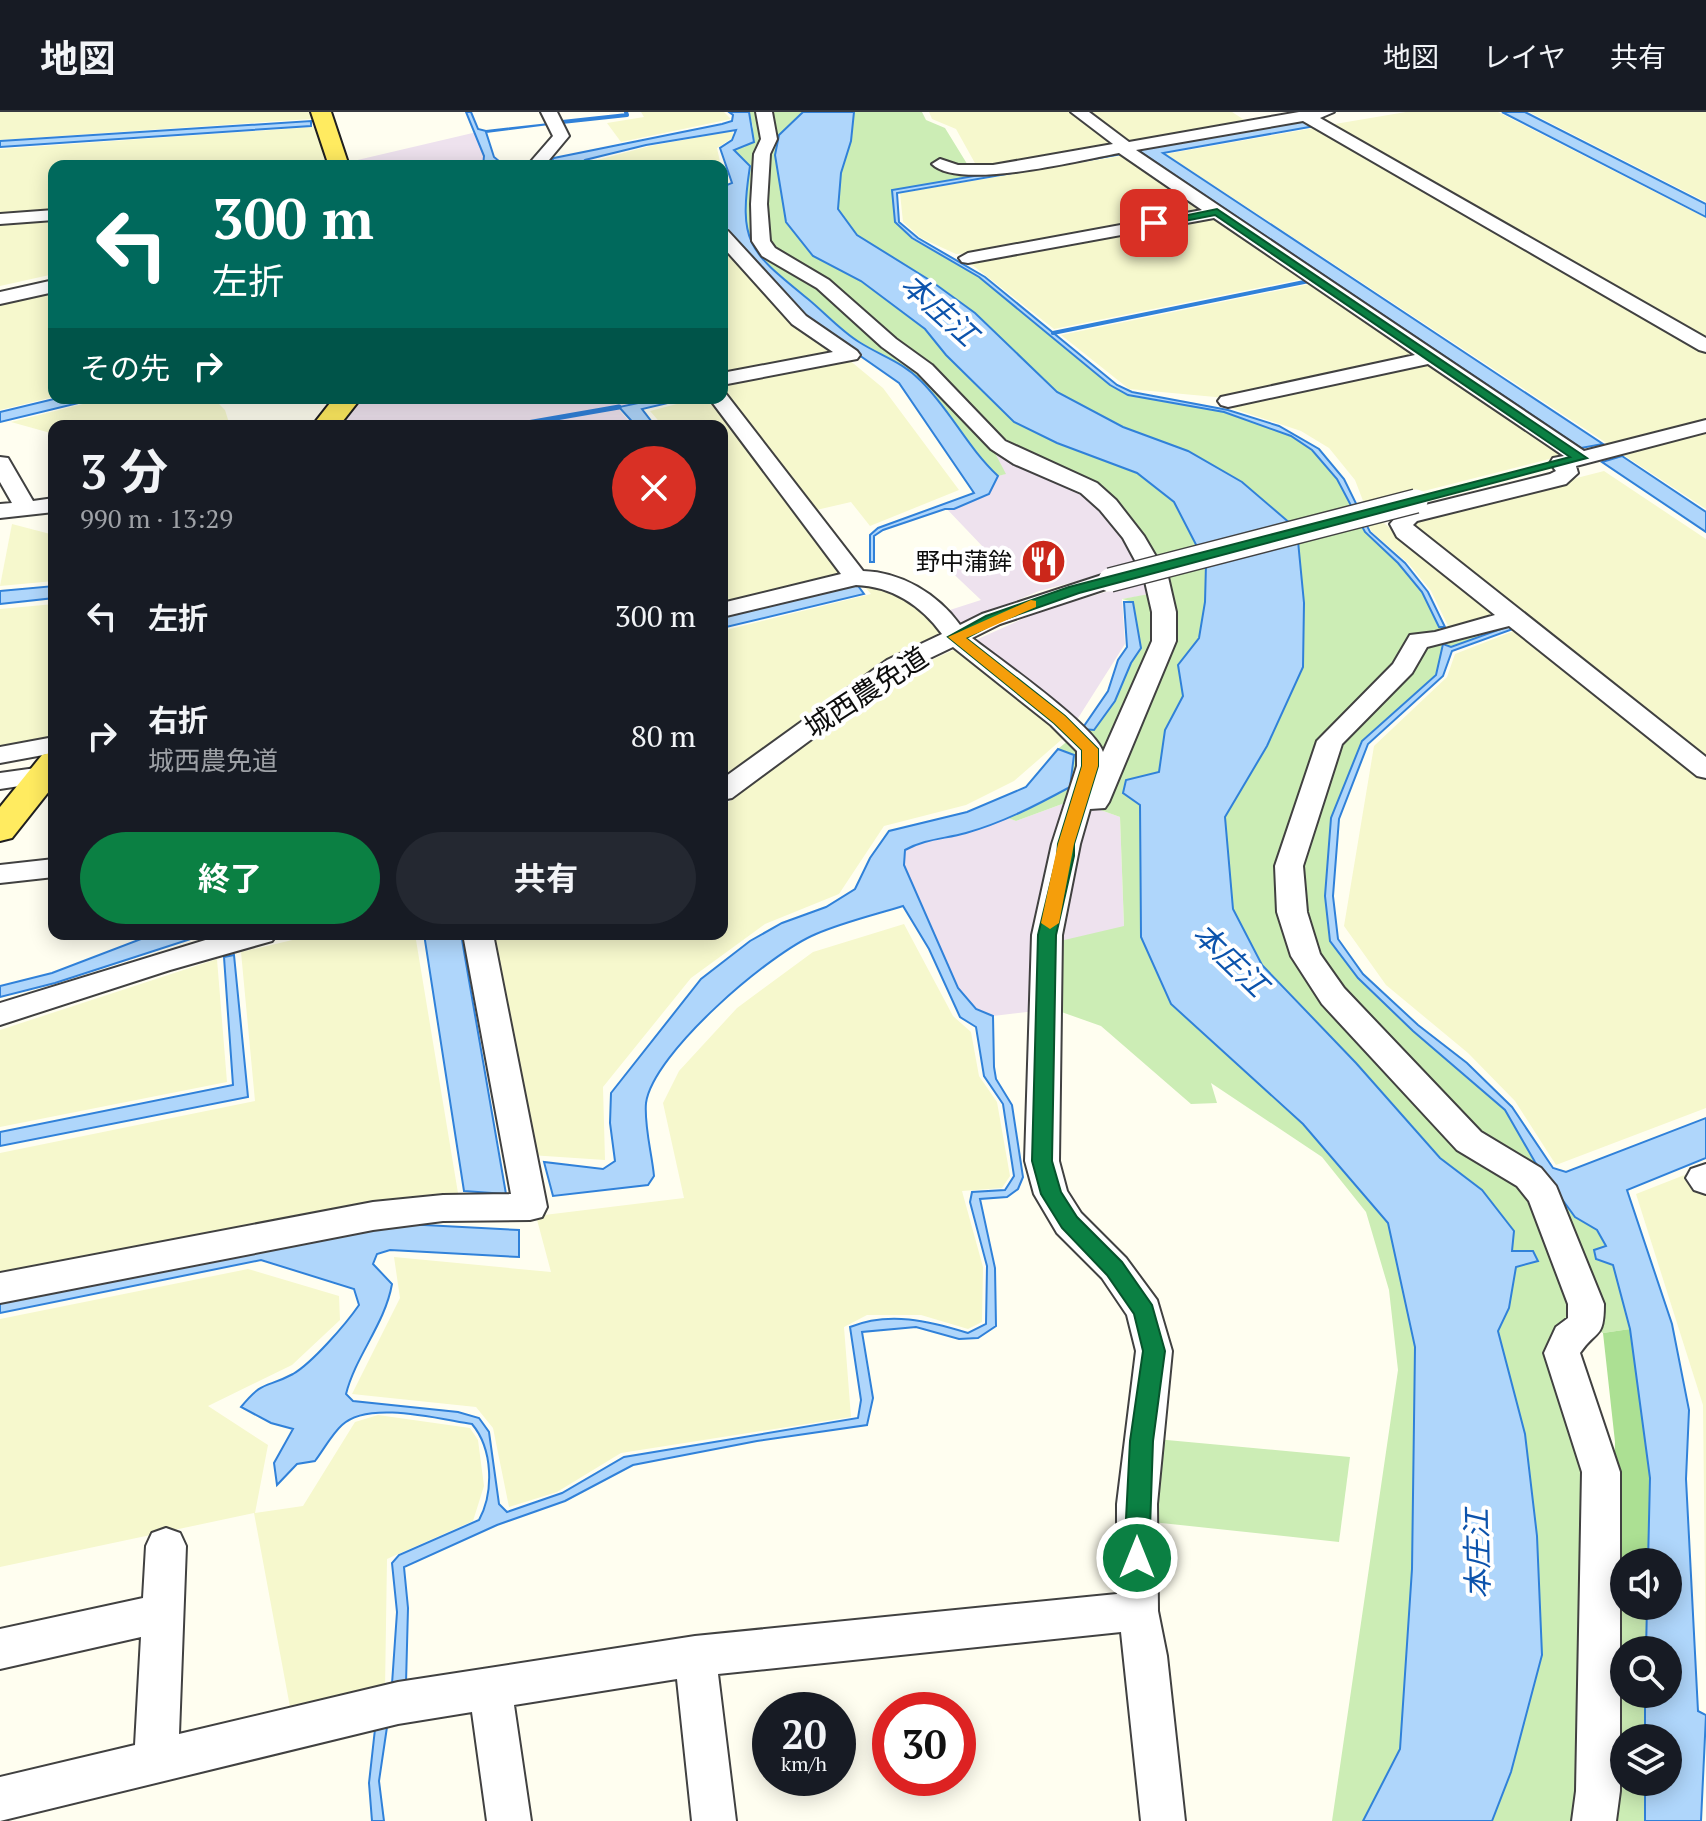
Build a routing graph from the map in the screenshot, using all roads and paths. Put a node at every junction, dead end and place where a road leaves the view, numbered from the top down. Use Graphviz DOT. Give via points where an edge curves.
graph roads {
  1 [pos="321,112"];
  2 [pos="549,112"];
  3 [pos="764,112"];
  4 [pos="1079,112"];
  5 [pos="1328,112"];
  6 [pos="1306,116"];
  7 [pos="1125,146"];
  8 [pos="337,160"];
  9 [pos="540,160"];
  10 [pos="940,164"];
  11 [pos="1217,212"];
  12 [pos="48,215"];
  13 [pos="0,219"];
  14 [pos="728,242"];
  15 [pos="968,258"];
  16 [pos="48,287"];
  17 [pos="0,298"];
  18 [pos="1706,346"];
  19 [pos="1431,357"];
  20 [pos="728,378"];
  21 [pos="1228,401"];
  22 [pos="343,404"];
  23 [pos="724,404"];
  24 [pos="330,420"];
  25 [pos="1706,426"];
  26 [pos="1573,460"];
  27 [pos="0,463"];
  28 [pos="48,506"];
  29 [pos="26,508"];
  30 [pos="0,511"];
  31 [pos="856,578"];
  32 [pos="728,609"];
  33 [pos="1513,617"];
  34 [pos="956,637"];
  35 [pos="0,755"];
  36 [pos="48,761"];
  37 [pos="48,762"];
  38 [pos="48,764"];
  39 [pos="1706,770"];
  40 [pos="0,781"];
  41 [pos="728,788"];
  42 [pos="0,830"];
  43 [pos="1066,856"];
  44 [pos="48,869"];
  45 [pos="0,874"];
  46 [pos="240,940"];
  47 [pos="479,940"];
  48 [pos="0,1014"];
  49 [pos="0,1288"];
  50 [pos="166,1546"];
  51 [pos="1137,1611"];
  52 [pos="163,1613"];
  53 [pos="0,1649"];
  54 [pos="695,1656"];
  55 [pos="490,1688"];
  56 [pos="156,1761"];
  57 [pos="0,1799"];
  58 [pos="509,1821"];
  59 [pos="714,1821"];
  60 [pos="1163,1821"];
  61 [pos="1594,1821"];
  1 -- 8 [label="main road"];
  2 -- 9 [label="street" via="561,136"];
  3 -- 43 [label="street" via="769,139 762,154 759,204 761,241 768,252 832,292 943,385 998,445 1089,488 1133,536 1156,577 1164,641 1080,837"];
  4 -- 7 [label="street"];
  5 -- 6 [label="street"];
  6 -- 7 [label="street"];
  6 -- 18 [label="street"];
  7 -- 10 [label="street" via="993,170 956,170"];
  7 -- 11 [label="street"];
  11 -- 15 [label="street"];
  11 -- 19 [label="street"];
  12 -- 13 [label="street"];
  14 -- 20 [label="street" via="799,320 850,355"];
  16 -- 17 [label="street"];
  19 -- 21 [label="street"];
  19 -- 26 [label="street"];
  22 -- 24 [label="main road"];
  23 -- 31 [label="street"];
  25 -- 26 [label="street"];
  26 -- 33 [label="street" via="1558,479 1409,516 1401,524"];
  26 -- 34 [label="street, 城西農免道, bridge" via="1110,580 1031,604"];
  27 -- 29 [label="street"];
  28 -- 29 [label="street"];
  29 -- 30 [label="street"];
  31 -- 32 [label="street"];
  31 -- 34 [label="street" via="905,587"];
  33 -- 39 [label="street"];
  33 -- 61 [label="street" via="1419,640 1403,668 1330,741 1289,866 1292,912 1306,956 1333,996 1469,1141 1529,1177 1544,1195 1586,1304 1586,1325 1569,1338 1562,1353 1601,1472"];
  34 -- 41 [label="street, 城西農免道" via="896,665"];
  34 -- 43 [label="street" via="1090,749"];
  35 -- 36 [label="street"];
  37 -- 40 [label="street"];
  38 -- 42 [label="main road"];
  43 -- 51 [label="street" via="1047,935 1042,1161 1051,1194 1069,1223 1114,1268 1144,1311 1154,1351 1137,1504"];
  44 -- 45 [label="street"];
  46 -- 48 [label="street"];
  47 -- 49 [label="street" via="530,1207 373,1216"];
  50 -- 52 [label="street"];
  51 -- 54 [label="street"];
  51 -- 60 [label="street"];
  52 -- 53 [label="street"];
  52 -- 56 [label="street"];
  54 -- 55 [label="street"];
  54 -- 59 [label="street"];
  55 -- 56 [label="street" via="398,1703"];
  55 -- 58 [label="street"];
  56 -- 57 [label="street"];
}
